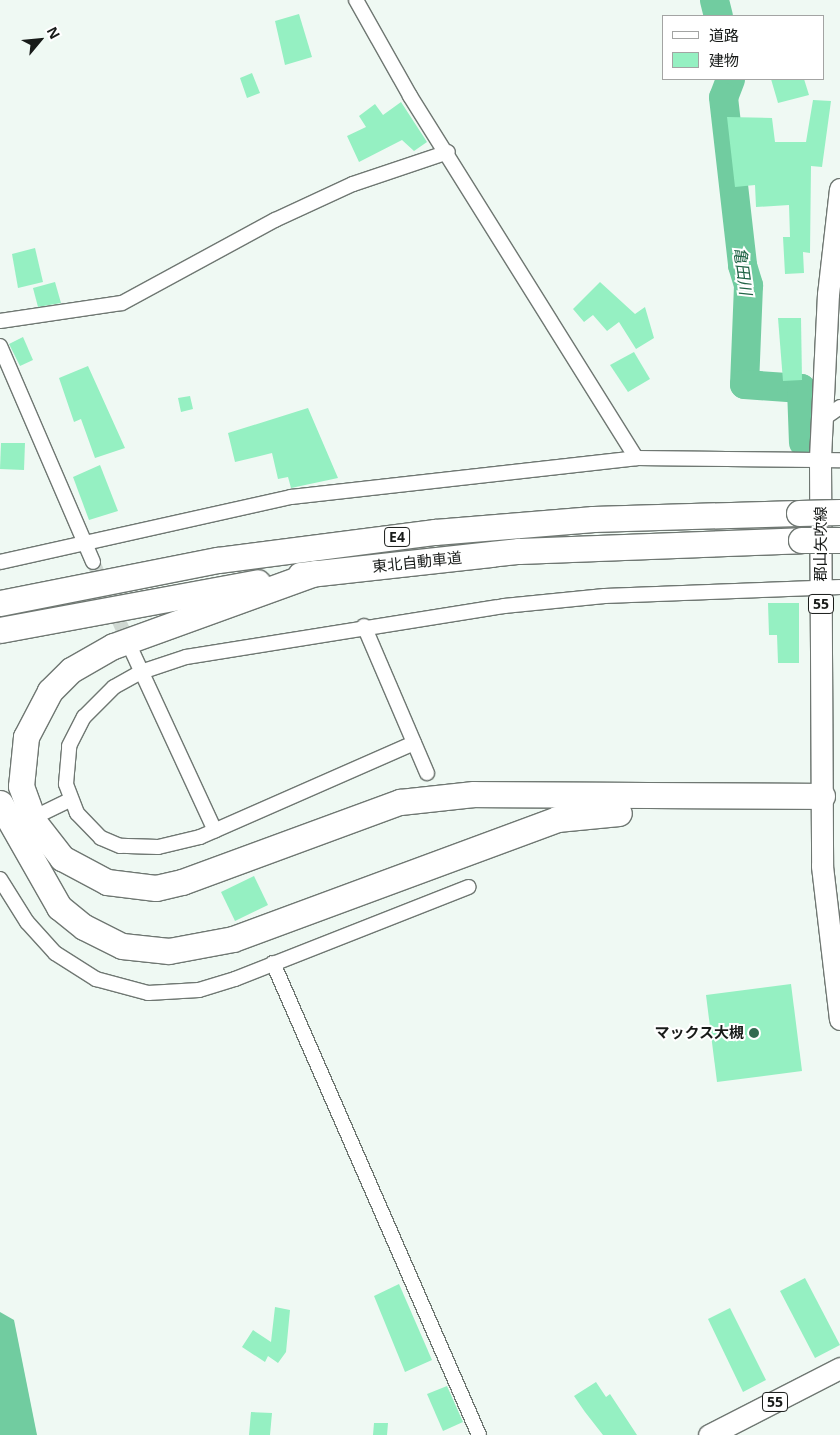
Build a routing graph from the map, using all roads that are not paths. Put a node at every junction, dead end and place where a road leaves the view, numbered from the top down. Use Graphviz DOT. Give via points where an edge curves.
graph roads {
  1 [pos="356,0"];
  2 [pos="448,152"];
  3 [pos="840,189"];
  4 [pos="0,321"];
  5 [pos="0,346"];
  6 [pos="832,413"];
  7 [pos="636,458"];
  8 [pos="830,460"];
  9 [pos="840,512"];
  10 [pos="840,540"];
  11 [pos="84,541"];
  12 [pos="0,562"];
  13 [pos="93,562"];
  14 [pos="315,573"];
  15 [pos="830,586"];
  16 [pos="0,603"];
  17 [pos="364,626"];
  18 [pos="0,630"];
  19 [pos="131,649"];
  20 [pos="141,672"];
  21 [pos="414,743"];
  22 [pos="427,773"];
  23 [pos="70,800"];
  24 [pos="0,803"];
  25 [pos="821,804"];
  26 [pos="41,814"];
  27 [pos="215,831"];
  28 [pos="0,879"];
  29 [pos="468,887"];
  30 [pos="273,963"];
  31 [pos="840,1019"];
  32 [pos="840,1368"];
  33 [pos="479,1435"];
  34 [pos="709,1435"];
  1 -- 2 [label="street"];
  2 -- 4 [label="street" via="353,184 275,220 122,303"];
  2 -- 7 [label="street"];
  3 -- 6 [label="main road, 郡山矢吹線 / 55" via="828,294"];
  5 -- 11 [label="street"];
  6 -- 8 [label="main road, 郡山矢吹線 / 55"];
  7 -- 8 [label="street"];
  7 -- 11 [label="street" via="292,497"];
  8 -- 15 [label="main road, 郡山矢吹線 / 55"];
  9 -- 16 [label="highway, 東北自動車道 / E4, bridge" via="593,519 435,532 218,560"];
  10 -- 14 [label="highway, 東北自動車道 / E4, bridge" via="519,551"];
  11 -- 12 [label="street"];
  11 -- 13 [label="street"];
  14 -- 18 [label="highway, 東北自動車道 / E4"];
  14 -- 25 [label="highway" via="113,646 71,670 50,691 26,737 21,786 34,822 62,858 108,882 156,888 182,882 400,802 474,794"];
  15 -- 17 [label="street" via="604,596"];
  15 -- 25 [label="main road, 郡山矢吹線 / 55"];
  17 -- 20 [label="street" via="236,647"];
  17 -- 21 [label="street"];
  19 -- 20 [label="street"];
  20 -- 23 [label="street" via="114,687 76,730 65,764"];
  20 -- 27 [label="street" via="149,680"];
  21 -- 22 [label="street"];
  21 -- 27 [label="street"];
  23 -- 26 [label="street"];
  23 -- 27 [label="street" via="84,822 120,846 158,847"];
  24 -- 25 [label="highway" via="59,907 84,928 122,946 169,951 233,939 557,819 590,814"];
  25 -- 31 [label="main road, 郡山矢吹線 / 55" via="822,866"];
  28 -- 30 [label="street" via="27,922 56,953 96,979 122,988 148,993 199,990"];
  29 -- 30 [label="street"];
  30 -- 33 [label="street"];
  32 -- 34 [label="main road, 55"];
}
